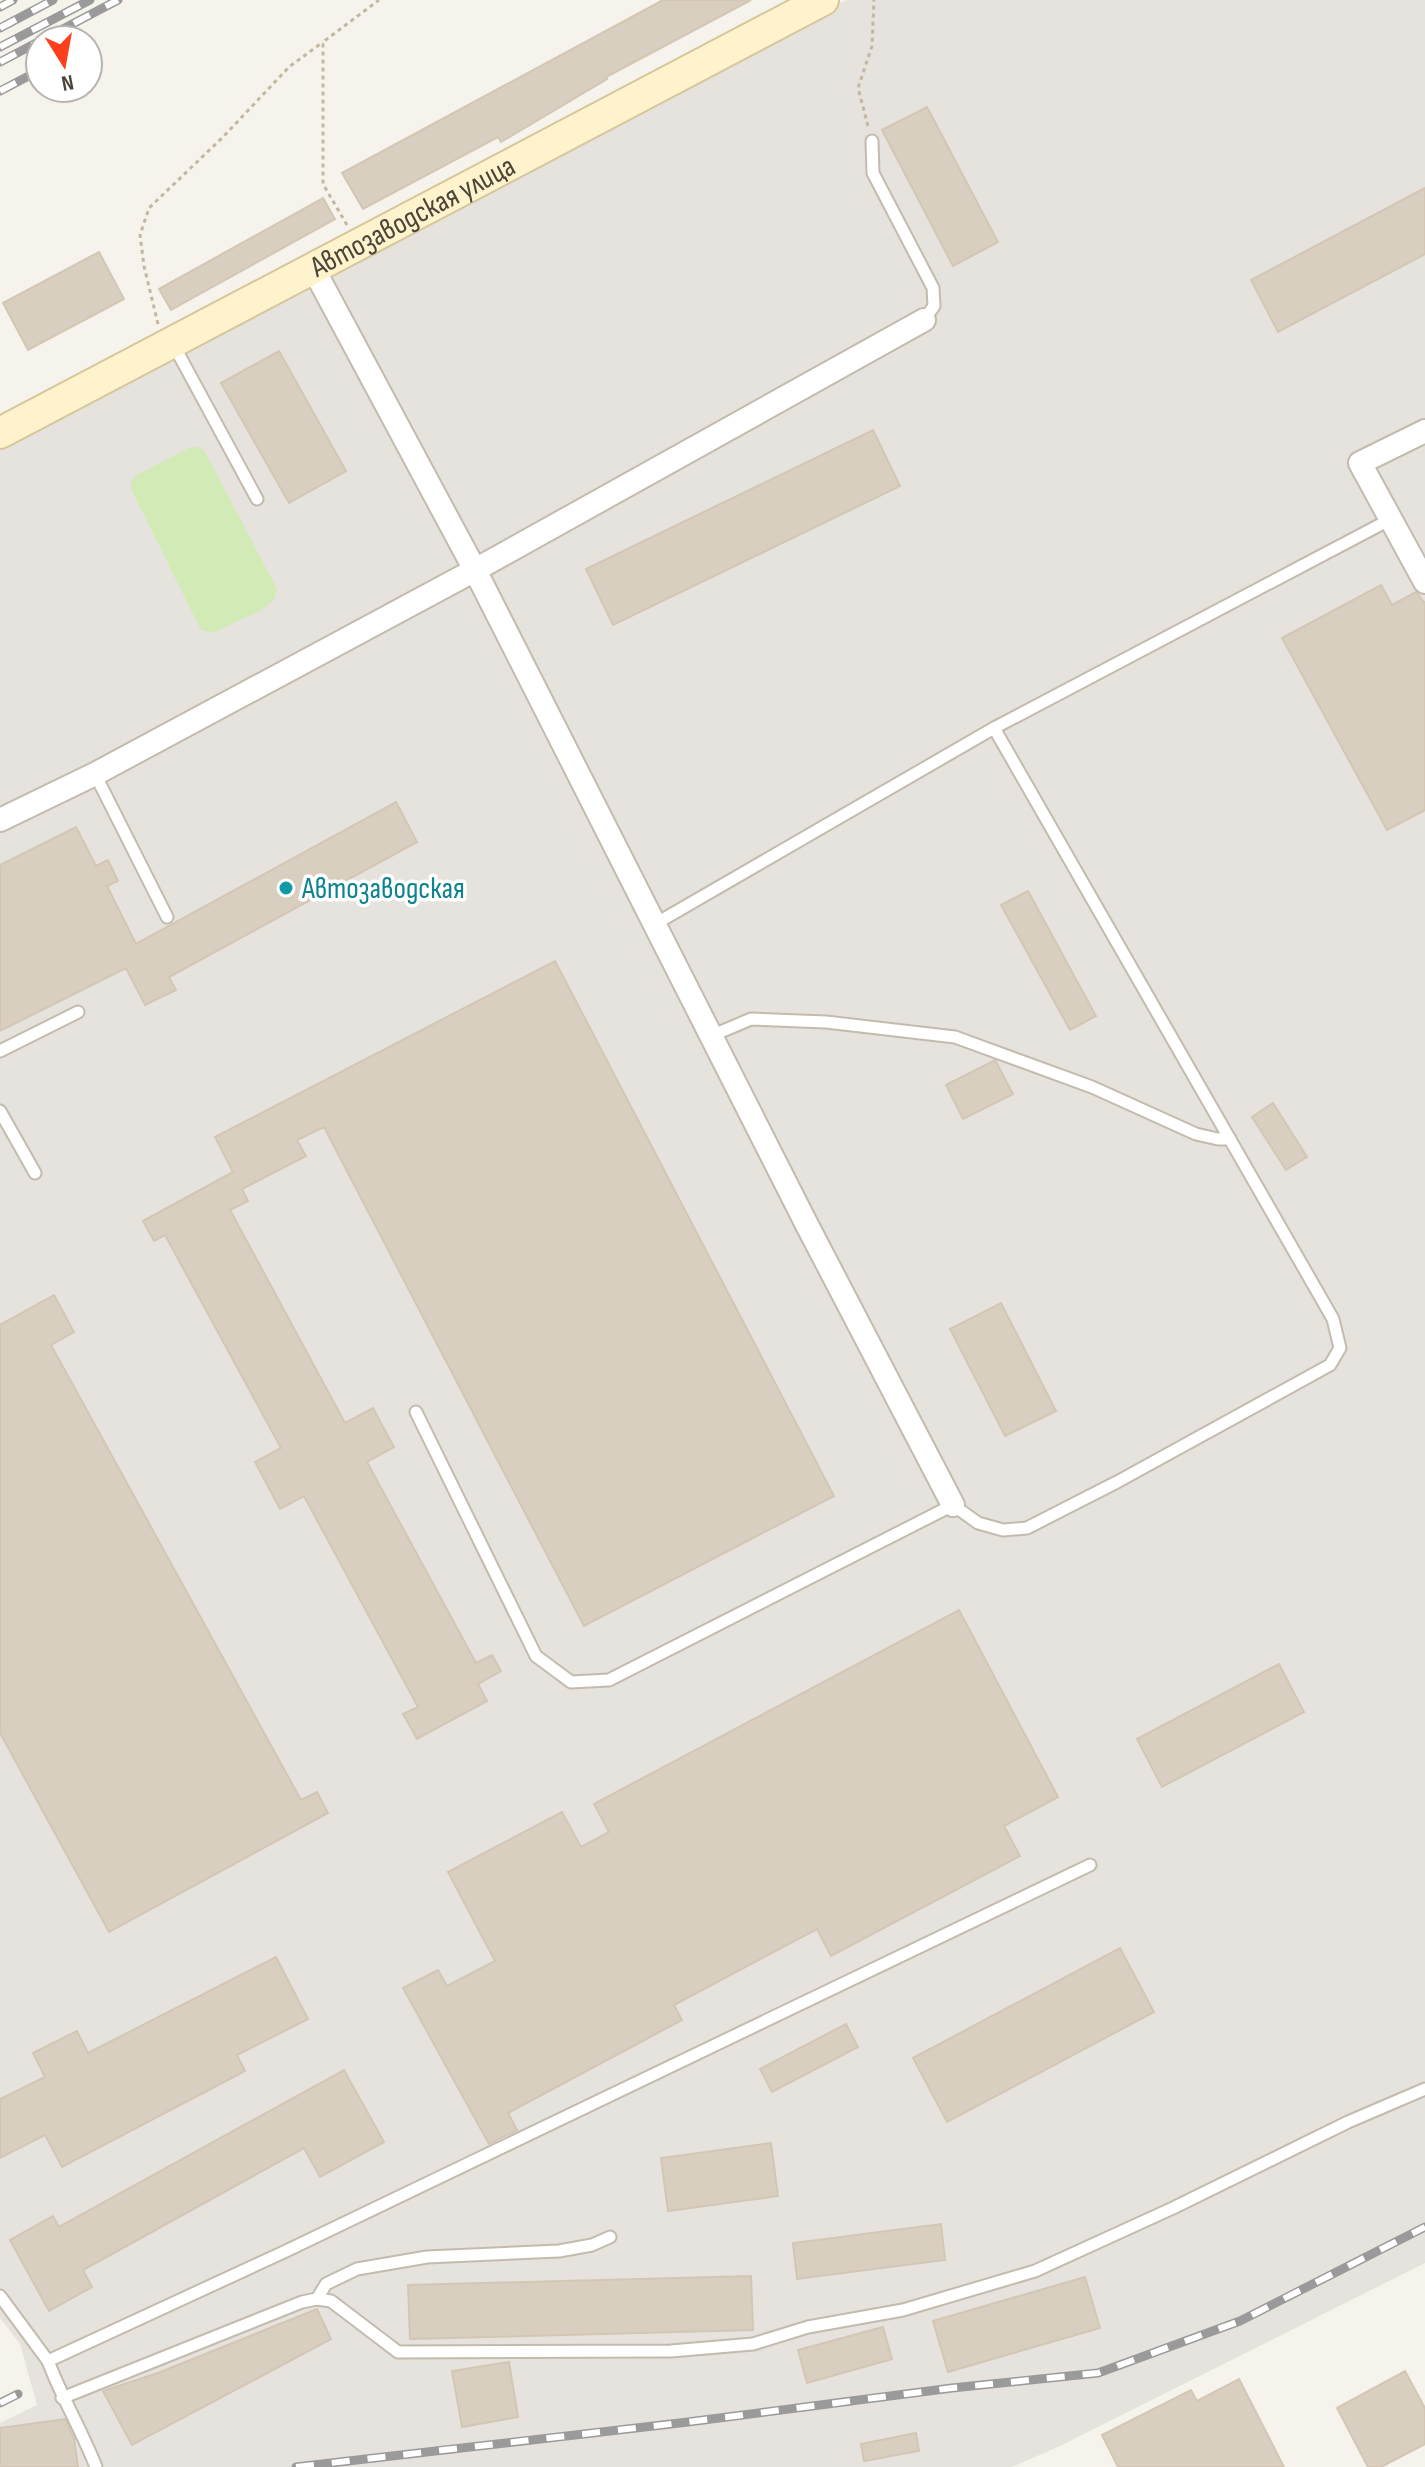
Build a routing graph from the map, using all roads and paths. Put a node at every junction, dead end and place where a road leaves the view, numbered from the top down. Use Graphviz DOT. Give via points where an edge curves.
graph roads {
  1 [pos="379,0"];
  2 [pos="823,0"];
  3 [pos="874,0"];
  4 [pos="323,42"];
  5 [pos="872,141"];
  6 [pos="356,244"];
  7 [pos="313,268"];
  8 [pos="924,320"];
  9 [pos="167,344"];
  10 [pos="1425,431"];
  11 [pos="0,433"];
  12 [pos="257,499"];
  13 [pos="1391,519"];
  14 [pos="475,570"];
  15 [pos="1425,582"];
  16 [pos="994,728"];
  17 [pos="95,774"];
  18 [pos="0,820"];
  19 [pos="167,917"];
  20 [pos="655,924"];
  21 [pos="78,1012"];
  22 [pos="711,1036"];
  23 [pos="0,1051"];
  24 [pos="0,1111"];
  25 [pos="1230,1139"];
  26 [pos="35,1173"];
  27 [pos="416,1412"];
  28 [pos="953,1505"];
  29 [pos="1090,1865"];
  30 [pos="1425,2089"];
  31 [pos="610,2237"];
  32 [pos="0,2296"];
  33 [pos="317,2299"];
  34 [pos="48,2361"];
  35 [pos="62,2398"];
  36 [pos="96,2467"];
  1 -- 4 [label="path"];
  2 -- 6 [label="street, Автозаводская улица"];
  3 -- 5 [label="path" via="872,46 858,88"];
  4 -- 6 [label="path" via="323,184"];
  4 -- 9 [label="path" via="289,67 149,208 140,235 144,266"];
  5 -- 8 [label="lane" via="873,173 933,288 934,306"];
  6 -- 7 [label="street, Автозаводская улица"];
  7 -- 9 [label="street, Автозаводская улица"];
  7 -- 14 [label="street"];
  8 -- 14 [label="street"];
  9 -- 11 [label="street, Автозаводская улица"];
  9 -- 12 [label="lane"];
  10 -- 13 [label="street" via="1360,463"];
  13 -- 15 [label="street"];
  13 -- 16 [label="lane"];
  14 -- 17 [label="street"];
  14 -- 20 [label="street"];
  16 -- 20 [label="lane"];
  16 -- 25 [label="lane"];
  17 -- 18 [label="street"];
  17 -- 19 [label="lane"];
  20 -- 22 [label="street"];
  21 -- 23 [label="lane"];
  22 -- 25 [label="lane" via="751,1019 955,1037 1092,1087 1196,1134"];
  22 -- 28 [label="street"];
  24 -- 26 [label="lane"];
  25 -- 28 [label="lane" via="1333,1319 1340,1348 1330,1365 1027,1528 1003,1530 978,1523"];
  27 -- 28 [label="lane" via="536,1656 571,1682 609,1680"];
  29 -- 34 [label="lane"];
  30 -- 33 [label="lane" via="1035,2271 903,2310 808,2327 753,2344 671,2351 398,2352 331,2301"];
  31 -- 33 [label="lane" via="559,2251 427,2257 357,2269 326,2284"];
  32 -- 34 [label="lane"];
  33 -- 35 [label="lane"];
  34 -- 35 [label="lane"];
  35 -- 36 [label="lane"];
}
